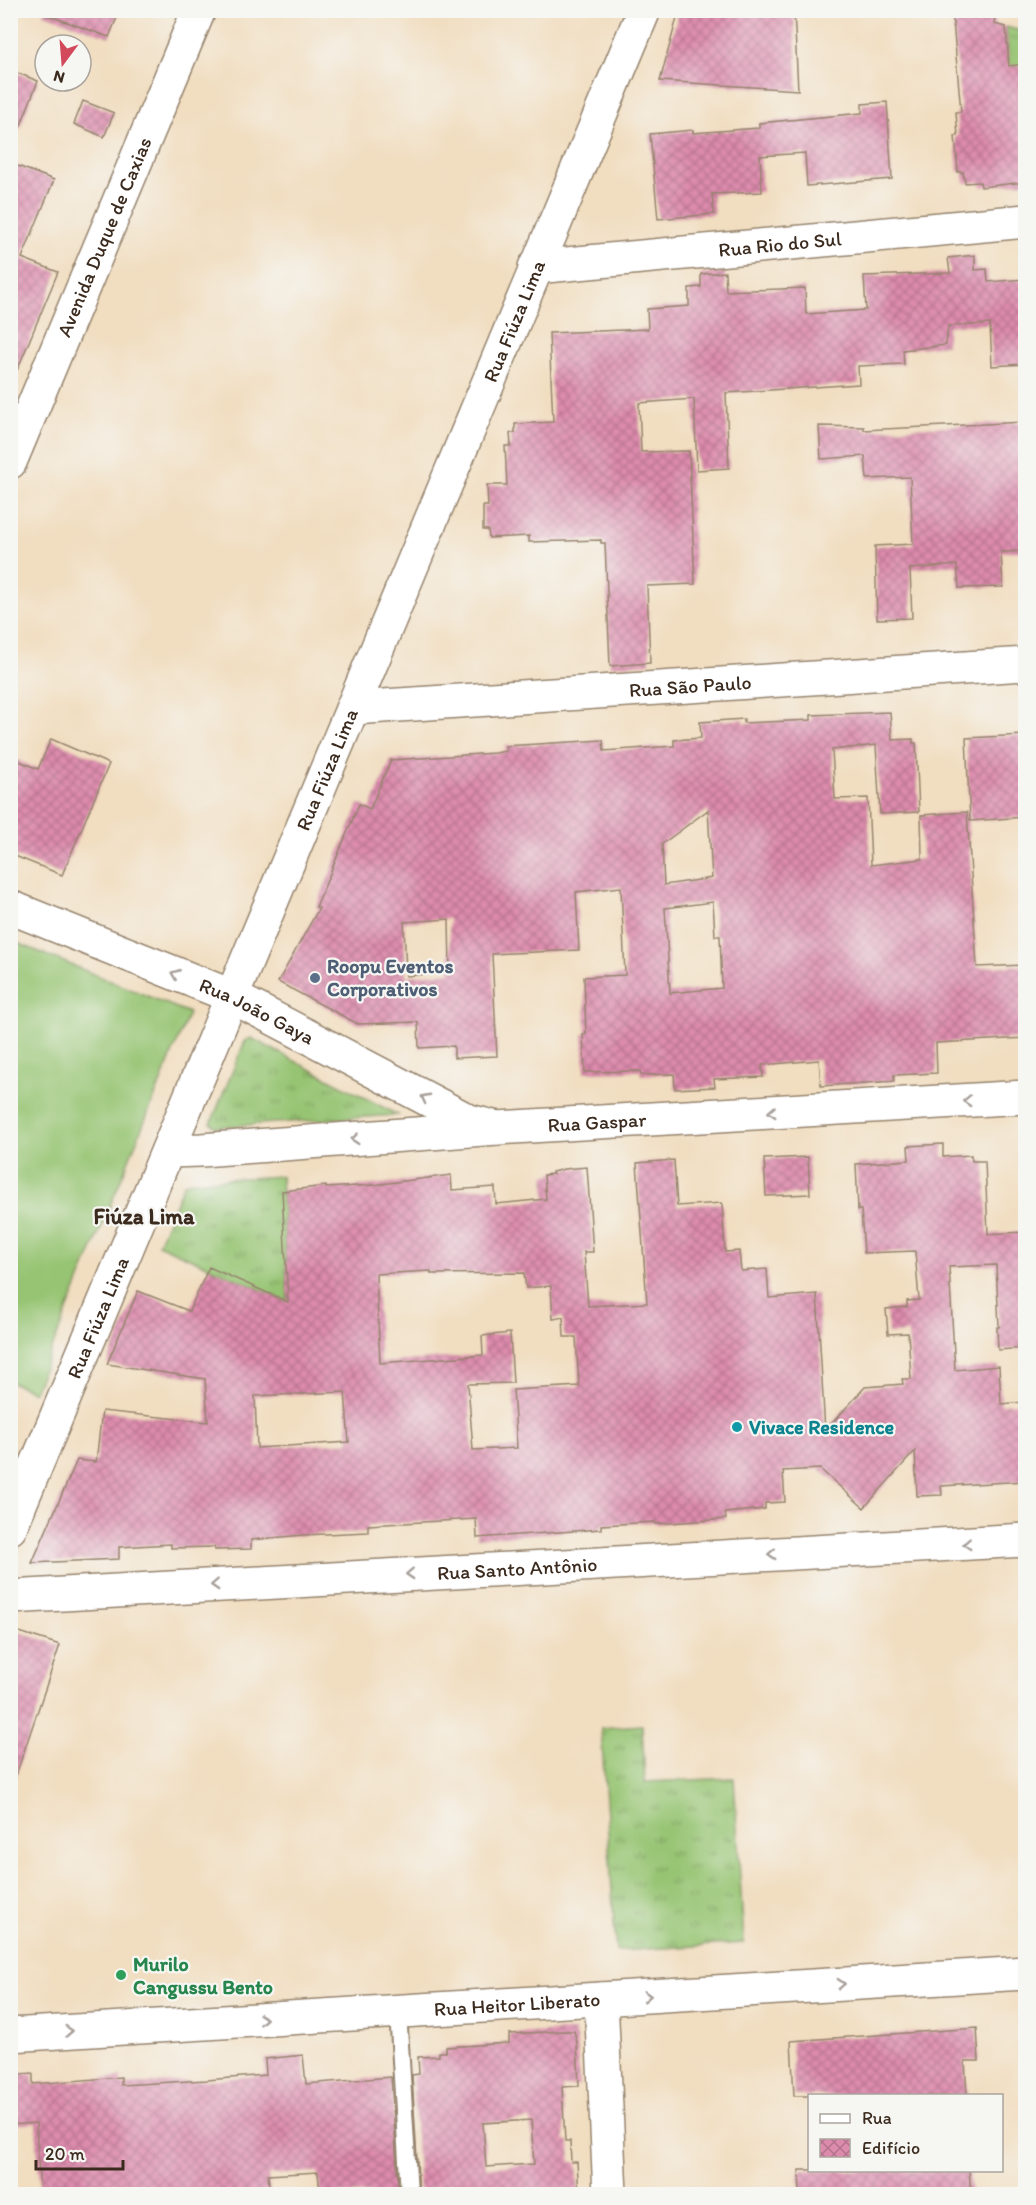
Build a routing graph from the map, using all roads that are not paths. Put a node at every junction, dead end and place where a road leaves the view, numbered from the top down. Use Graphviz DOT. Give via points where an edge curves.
graph roads {
  1 [pos="199,10"];
  2 [pos="644,10"];
  3 [pos="1026,221"];
  4 [pos="535,267"];
  5 [pos="10,462"];
  6 [pos="1026,664"];
  7 [pos="353,708"];
  8 [pos="10,907"];
  9 [pos="231,996"];
  10 [pos="1026,1097"];
  11 [pos="497,1128"];
  12 [pos="168,1151"];
  13 [pos="10,1528"];
  14 [pos="1026,1540"];
  15 [pos="10,1597"];
  16 [pos="1026,1973"];
  17 [pos="601,1999"];
  18 [pos="398,2011"];
  19 [pos="10,2035"];
  20 [pos="409,2194"];
  21 [pos="610,2194"];
  1 -- 5 [label="street, Avenida Duque de Caxias"];
  2 -- 4 [label="street, Rua Fiúza Lima"];
  3 -- 4 [label="street, Rua Rio do Sul"];
  4 -- 7 [label="street, Rua Fiúza Lima"];
  6 -- 7 [label="street, Rua São Paulo"];
  7 -- 9 [label="street, Rua Fiúza Lima"];
  9 -- 8 [label="street, Rua João Gaya, one-way"];
  11 -- 9 [label="street, Rua João Gaya, one-way" via="469,1121"];
  9 -- 12 [label="street, Rua Fiúza Lima"];
  10 -- 11 [label="street, Rua Gaspar, one-way"];
  11 -- 12 [label="street, Rua Gaspar, one-way"];
  12 -- 13 [label="street, Rua Fiúza Lima"];
  14 -- 15 [label="street, Rua Santo Antônio, one-way"];
  17 -- 16 [label="street, Rua Heitor Liberato, one-way"];
  17 -- 18 [label="street, Rua Heitor Liberato"];
  17 -- 21 [label="street"];
  19 -- 18 [label="street, Rua Heitor Liberato, one-way"];
  18 -- 20 [label="lane"];
}
